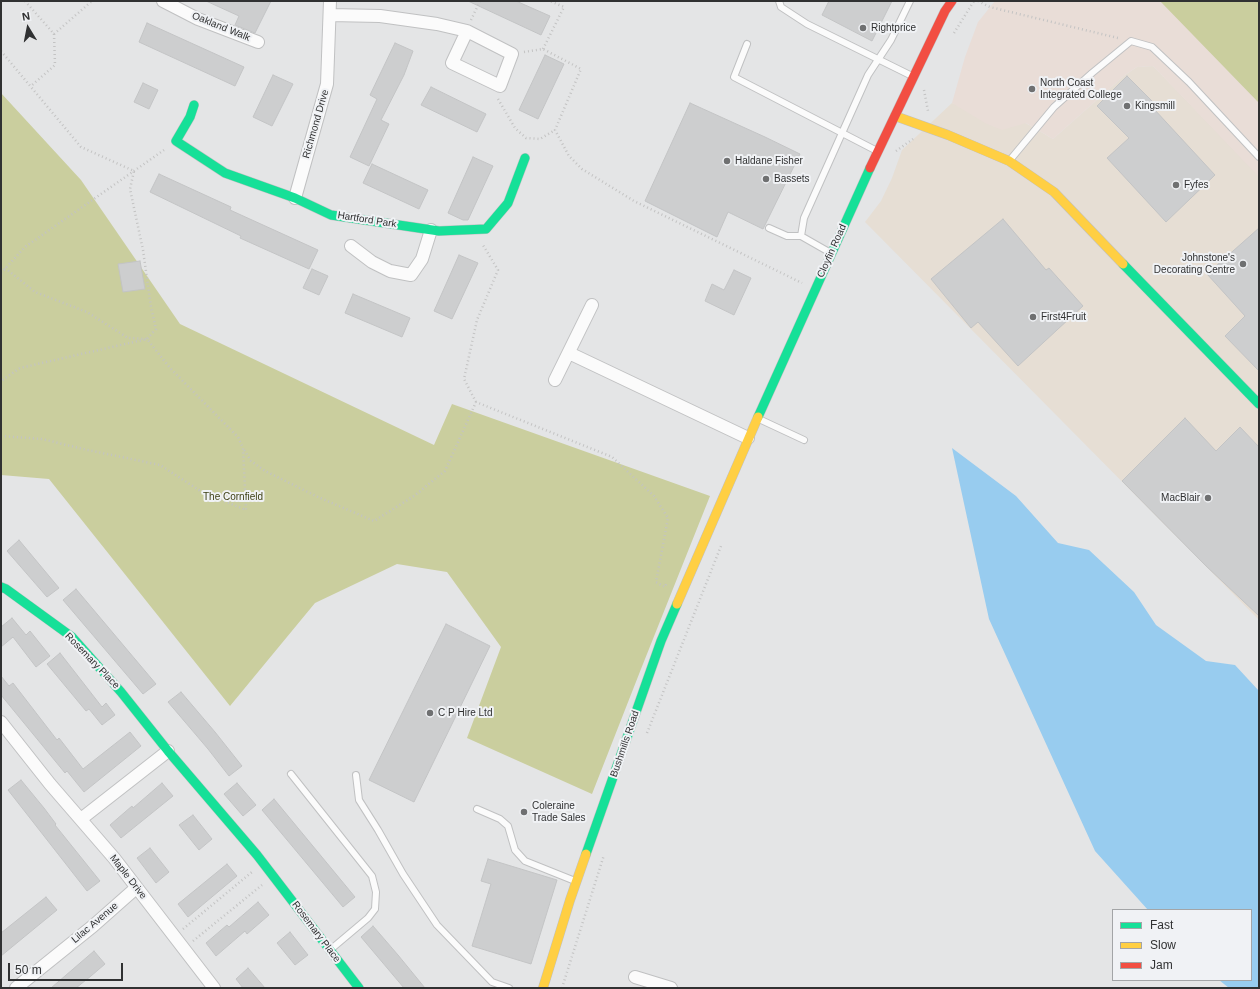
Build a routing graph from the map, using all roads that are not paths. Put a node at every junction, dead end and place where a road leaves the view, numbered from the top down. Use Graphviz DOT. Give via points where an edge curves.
graph roads {
  1 [pos="163,1"];
  2 [pos="330,1"];
  3 [pos="779,1"];
  4 [pos="910,1"];
  5 [pos="952,1"];
  6 [pos="330,15"];
  7 [pos="467,31"];
  8 [pos="258,42"];
  9 [pos="747,44"];
  10 [pos="879,59"];
  11 [pos="913,76"];
  12 [pos="194,105"];
  13 [pos="895,116"];
  14 [pos="842,134"];
  15 [pos="877,152"];
  16 [pos="1259,157"];
  17 [pos="525,158"];
  18 [pos="1009,161"];
  19 [pos="295,198"];
  20 [pos="769,228"];
  21 [pos="431,230"];
  22 [pos="800,236"];
  23 [pos="351,246"];
  24 [pos="831,253"];
  25 [pos="592,305"];
  26 [pos="569,353"];
  27 [pos="555,380"];
  28 [pos="1259,404"];
  29 [pos="757,418"];
  30 [pos="748,438"];
  31 [pos="804,440"];
  32 [pos="720,505"];
  33 [pos="1,587"];
  34 [pos="1,722"];
  35 [pos="168,751"];
  36 [pos="291,774"];
  37 [pos="356,775"];
  38 [pos="477,809"];
  39 [pos="81,819"];
  40 [pos="576,881"];
  41 [pos="136,888"];
  42 [pos="330,950"];
  43 [pos="635,977"];
  44 [pos="16,988"];
  45 [pos="214,988"];
  46 [pos="359,988"];
  47 [pos="509,988"];
  48 [pos="543,988"];
  49 [pos="672,988"];
  1 -- 8 [label="street, Oakland Walk" via="198,19"];
  2 -- 6 [label="street, Richmond Drive"];
  3 -- 10 [label="lane" via="781,7 807,24"];
  4 -- 10 [label="lane"];
  5 -- 11 [label="street, Cloyfin Road"];
  6 -- 7 [label="street" via="380,16"];
  6 -- 19 [label="street, Richmond Drive" via="327,84"];
  7 -- 7 [label="street" via="452,63 500,86 512,54"];
  9 -- 14 [label="lane" via="734,77"];
  10 -- 11 [label="lane"];
  10 -- 14 [label="lane" via="868,75"];
  11 -- 13 [label="street, Cloyfin Road"];
  12 -- 19 [label="street, Hartford Park" via="176,141 225,173"];
  13 -- 15 [label="street, Cloyfin Road"];
  13 -- 18 [label="street"];
  14 -- 15 [label="lane"];
  14 -- 22 [label="lane" via="804,218"];
  15 -- 24 [label="street, Cloyfin Road"];
  16 -- 18 [label="lane" via="1189,82 1152,47 1132,41 1054,107"];
  17 -- 21 [label="street, Hartford Park" via="508,203 486,229"];
  18 -- 28 [label="street" via="1054,192"];
  19 -- 21 [label="street, Hartford Park" via="331,215"];
  20 -- 22 [label="lane" via="787,236"];
  21 -- 23 [label="street" via="422,259 412,275 378,265"];
  22 -- 24 [label="lane"];
  24 -- 29 [label="street, Cloyfin Road"];
  25 -- 26 [label="street"];
  26 -- 27 [label="street"];
  26 -- 30 [label="street"];
  29 -- 30 [label="street, Cloyfin Road"];
  29 -- 31 [label="lane"];
  30 -- 32 [label="street, Cloyfin Road"];
  32 -- 40 [label="street, Bushmills Road" via="661,640"];
  33 -- 35 [label="street, Rosemary Place" via="72,637 121,692"];
  34 -- 39 [label="street, Maple Drive"];
  35 -- 39 [label="street"];
  35 -- 42 [label="street, Rosemary Place" via="264,863"];
  36 -- 42 [label="lane" via="372,876 375,887 375,909 372,914"];
  37 -- 47 [label="lane" via="359,800 437,925 492,982"];
  38 -- 40 [label="lane" via="500,819 508,826 515,850 526,861"];
  39 -- 41 [label="street, Maple Drive"];
  40 -- 48 [label="street, Bushmills Road"];
  41 -- 44 [label="street, Lilac Avenue"];
  41 -- 45 [label="street, Maple Drive"];
  42 -- 46 [label="street, Rosemary Place"];
  43 -- 49 [label="street"];
}
